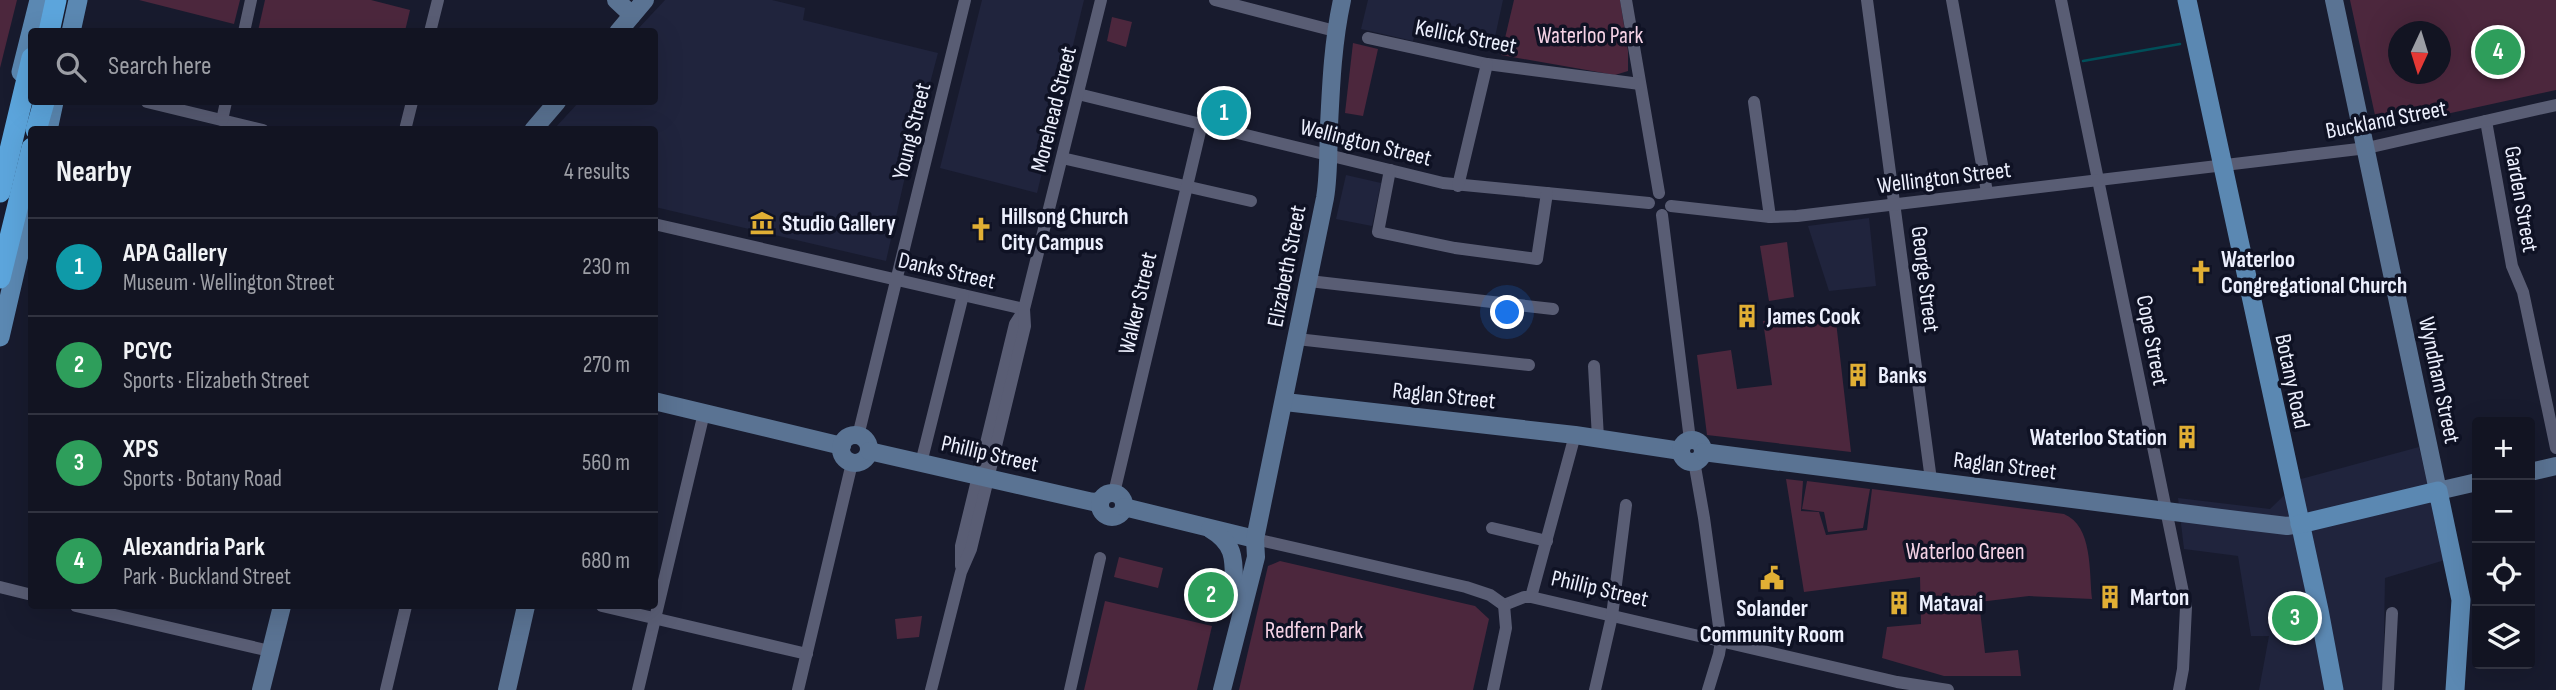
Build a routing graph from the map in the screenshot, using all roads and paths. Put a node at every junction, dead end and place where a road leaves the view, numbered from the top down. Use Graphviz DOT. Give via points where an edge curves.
graph roads {
  1 [pos="39,0"];
  2 [pos="45,0"];
  3 [pos="56,0"];
  4 [pos="68,0"];
  5 [pos="78,0"];
  6 [pos="251,0"];
  7 [pos="438,0"];
  8 [pos="616,0"];
  9 [pos="645,0"];
  10 [pos="965,0"];
  11 [pos="1101,0"];
  12 [pos="1215,0"];
  13 [pos="1342,0"];
  14 [pos="1626,0"];
  15 [pos="1867,0"];
  16 [pos="1952,0"];
  17 [pos="2061,0"];
  18 [pos="2187,0"];
  19 [pos="2334,0"];
  20 [pos="1230,2"];
  21 [pos="632,15"];
  22 [pos="32,28"];
  23 [pos="39,28"];
  24 [pos="49,28"];
  25 [pos="62,28"];
  26 [pos="72,28"];
  27 [pos="245,28"];
  28 [pos="431,28"];
  29 [pos="621,28"];
  30 [pos="1335,31"];
  31 [pos="1368,38"];
  32 [pos="28,44"];
  33 [pos="1487,64"];
  34 [pos="28,75"];
  35 [pos="1640,84"];
  36 [pos="1078,93"];
  37 [pos="1754,102"];
  38 [pos="31,105"];
  39 [pos="43,105"];
  40 [pos="53,105"];
  41 [pos="160,105"];
  42 [pos="225,105"];
  43 [pos="411,105"];
  44 [pos="554,105"];
  45 [pos="2556,105"];
  46 [pos="222,120"];
  47 [pos="2486,121"];
  48 [pos="1202,123"];
  49 [pos="37,126"];
  50 [pos="49,126"];
  51 [pos="247,126"];
  52 [pos="406,126"];
  53 [pos="536,126"];
  54 [pos="2367,148"];
  55 [pos="0,155"];
  56 [pos="1329,155"];
  57 [pos="1062,158"];
  58 [pos="28,164"];
  59 [pos="2222,165"];
  60 [pos="1390,170"];
  61 [pos="2099,179"];
  62 [pos="1458,186"];
  63 [pos="1186,187"];
  64 [pos="0,192"];
  65 [pos="1987,192"];
  66 [pos="1547,193"];
  67 [pos="1659,193"];
  68 [pos="1251,201"];
  69 [pos="1649,203"];
  70 [pos="1895,204"];
  71 [pos="1667,211"];
  72 [pos="1770,217"];
  73 [pos="28,218"];
  74 [pos="658,225"];
  75 [pos="0,228"];
  76 [pos="0,278"];
  77 [pos="896,279"];
  78 [pos="1308,281"];
  79 [pos="962,295"];
  80 [pos="1024,309"];
  81 [pos="1553,309"];
  82 [pos="0,337"];
  83 [pos="1297,339"];
  84 [pos="1530,365"];
  85 [pos="1594,366"];
  86 [pos="658,402"];
  87 [pos="1285,402"];
  88 [pos="704,412"];
  89 [pos="1575,435"];
  90 [pos="1598,438"];
  91 [pos="864,443"];
  92 [pos="842,446"];
  93 [pos="2556,448"];
  94 [pos="1692,451"];
  95 [pos="852,463"];
  96 [pos="921,463"];
  97 [pos="2556,466"];
  98 [pos="2535,471"];
  99 [pos="983,477"];
  100 [pos="1931,480"];
  101 [pos="2472,483"];
  102 [pos="2438,491"];
  103 [pos="1113,500"];
  104 [pos="1626,505"];
  105 [pos="2166,510"];
  106 [pos="2300,524"];
  107 [pos="1207,528"];
  108 [pos="1492,528"];
  109 [pos="1255,539"];
  110 [pos="1547,541"];
  111 [pos="1100,558"];
  112 [pos="0,587"];
  113 [pos="28,594"];
  114 [pos="1234,594"];
  115 [pos="1531,597"];
  116 [pos="1504,605"];
  117 [pos="89,609"];
  118 [pos="281,609"];
  119 [pos="405,609"];
  120 [pos="525,609"];
  121 [pos="616,609"];
  122 [pos="2392,613"];
  123 [pos="1612,616"];
  124 [pos="656,618"];
  125 [pos="1721,641"];
  126 [pos="270,652"];
  127 [pos="807,654"];
  128 [pos="2177,689"];
  129 [pos="261,690"];
  130 [pos="386,690"];
  131 [pos="506,690"];
  132 [pos="638,690"];
  133 [pos="798,690"];
  134 [pos="931,690"];
  135 [pos="1070,690"];
  136 [pos="1210,690"];
  137 [pos="1222,690"];
  138 [pos="1493,690"];
  139 [pos="1595,690"];
  140 [pos="1709,690"];
  141 [pos="1948,690"];
  142 [pos="2334,690"];
  143 [pos="2388,690"];
  144 [pos="2455,690"];
  1 -- 22 [label="main road"];
  2 -- 23 [label="highway"];
  3 -- 24 [label="highway"];
  4 -- 25 [label="highway"];
  5 -- 26 [label="main road"];
  6 -- 27 [label="street"];
  7 -- 28 [label="street"];
  8 -- 21 [label="street"];
  9 -- 21 [label="street"];
  10 -- 77 [label="street, Young Street"];
  11 -- 36 [label="street, Morehead Street"];
  12 -- 20 [label="street"];
  13 -- 30 [label="street, Elizabeth Street"];
  14 -- 35 [label="street"];
  15 -- 70 [label="street, George Street"];
  16 -- 65 [label="street"];
  17 -- 61 [label="street, Cope Street"];
  18 -- 59 [label="main road, Botany Road"];
  19 -- 54 [label="street, Wyndham Street"];
  20 -- 30 [label="street"];
  21 -- 29 [label="street"];
  30 -- 56 [label="street, Elizabeth Street"];
  31 -- 33 [label="street, Kellick Street"];
  32 -- 55 [label="main road"];
  33 -- 35 [label="street, Kellick Street"];
  33 -- 62 [label="street"];
  34 -- 64 [label="highway"];
  35 -- 67 [label="street"];
  36 -- 48 [label="street, Wellington Street"];
  36 -- 57 [label="street, Morehead Street"];
  37 -- 72 [label="street"];
  38 -- 75 [label="highway"];
  39 -- 49 [label="highway"];
  40 -- 50 [label="main road"];
  41 -- 46 [label="street"];
  42 -- 46 [label="street"];
  43 -- 52 [label="street"];
  44 -- 53 [label="street"];
  45 -- 47 [label="street, Buckland Street"];
  46 -- 51 [label="street"];
  47 -- 54 [label="street, Buckland Street"];
  47 -- 93 [label="street, Garden Street" via="2512,266 2523,292"];
  48 -- 56 [label="street, Wellington Street"];
  48 -- 63 [label="street, Walker Street"];
  54 -- 59 [label="street, Buckland Street"];
  54 -- 102 [label="street, Wyndham Street"];
  56 -- 60 [label="street, Wellington Street"];
  56 -- 78 [label="street, Elizabeth Street"];
  57 -- 63 [label="street"];
  57 -- 80 [label="street, Morehead Street"];
  58 -- 76 [label="highway"];
  59 -- 61 [label="street, Wellington Street"];
  59 -- 106 [label="main road, Botany Road"];
  60 -- 62 [label="street, Wellington Street"];
  60 -- 66 [label="street" via="1378,232 1455,248 1537,259"];
  61 -- 65 [label="street, Wellington Street"];
  61 -- 105 [label="street, Cope Street"];
  62 -- 66 [label="street, Wellington Street"];
  63 -- 68 [label="street"];
  63 -- 103 [label="street, Walker Street"];
  65 -- 70 [label="street, Wellington Street"];
  66 -- 69 [label="street, Wellington Street"];
  67 -- 69 [label="street"];
  67 -- 71 [label="street" via="1668,197"];
  69 -- 71 [label="street" via="1652,212"];
  70 -- 72 [label="street, Wellington Street"];
  70 -- 100 [label="street, George Street"];
  71 -- 72 [label="street, Wellington Street"];
  71 -- 94 [label="street"];
  73 -- 82 [label="main road"];
  74 -- 77 [label="street, Danks Street"];
  77 -- 79 [label="street, Danks Street"];
  77 -- 91 [label="street, Young Street"];
  78 -- 81 [label="street"];
  78 -- 83 [label="street, Elizabeth Street"];
  79 -- 80 [label="street, Danks Street"];
  79 -- 96 [label="street"];
  80 -- 99 [label="street, Morehead Street" via="1025,326"];
  83 -- 84 [label="street"];
  83 -- 87 [label="street, Elizabeth Street"];
  85 -- 90 [label="street"];
  86 -- 88 [label="street"];
  87 -- 89 [label="street, Raglan Street"];
  87 -- 109 [label="street, Elizabeth Street"];
  88 -- 92 [label="street"];
  88 -- 124 [label="street"];
  89 -- 90 [label="street, Raglan Street"];
  89 -- 110 [label="street"];
  90 -- 94 [label="street, Raglan Street"];
  91 -- 92 [label="street" via="850,437"];
  91 -- 95 [label="street" via="861,462"];
  91 -- 96 [label="street, Phillip Street"];
  92 -- 95 [label="street"];
  94 -- 100 [label="street, Raglan Street"];
  94 -- 125 [label="street"];
  95 -- 127 [label="street"];
  96 -- 99 [label="street, Phillip Street"];
  97 -- 98 [label="street"];
  99 -- 103 [label="street, Phillip Street" via="1093,502"];
  99 -- 134 [label="street, Morehead Street" via="971,549"];
  100 -- 105 [label="street, Raglan Street"];
  101 -- 102 [label="street"];
  102 -- 106 [label="main road"];
  102 -- 144 [label="main road, Wyndham Street" via="2461,600"];
  103 -- 107 [label="street, Phillip Street"];
  104 -- 123 [label="street"];
  105 -- 106 [label="street, Raglan Street"];
  105 -- 128 [label="street, Cope Street" via="2186,607 2183,669"];
  106 -- 142 [label="main road, Botany Road"];
  107 -- 109 [label="street, Phillip Street"];
  107 -- 114 [label="street" via="1224,539 1232,554"];
  108 -- 110 [label="street"];
  109 -- 114 [label="street, Elizabeth Street" via="1245,554"];
  109 -- 116 [label="street, Phillip Street" via="1466,587"];
  109 -- 137 [label="street, Elizabeth Street" via="1256,557"];
  110 -- 115 [label="street"];
  111 -- 135 [label="street"];
  112 -- 113 [label="street"];
  114 -- 136 [label="street, Elizabeth Street"];
  115 -- 116 [label="street, Phillip Street"];
  115 -- 123 [label="street, Phillip Street"];
  116 -- 138 [label="street" via="1506,628"];
  117 -- 126 [label="street"];
  118 -- 126 [label="street"];
  119 -- 130 [label="street"];
  120 -- 131 [label="street"];
  121 -- 124 [label="street"];
  122 -- 143 [label="street"];
  123 -- 125 [label="street, Phillip Street"];
  123 -- 139 [label="street"];
  124 -- 127 [label="street"];
  124 -- 132 [label="street"];
  125 -- 140 [label="street"];
  125 -- 141 [label="street, Phillip Street"];
  126 -- 129 [label="street"];
  127 -- 133 [label="street"];
}
